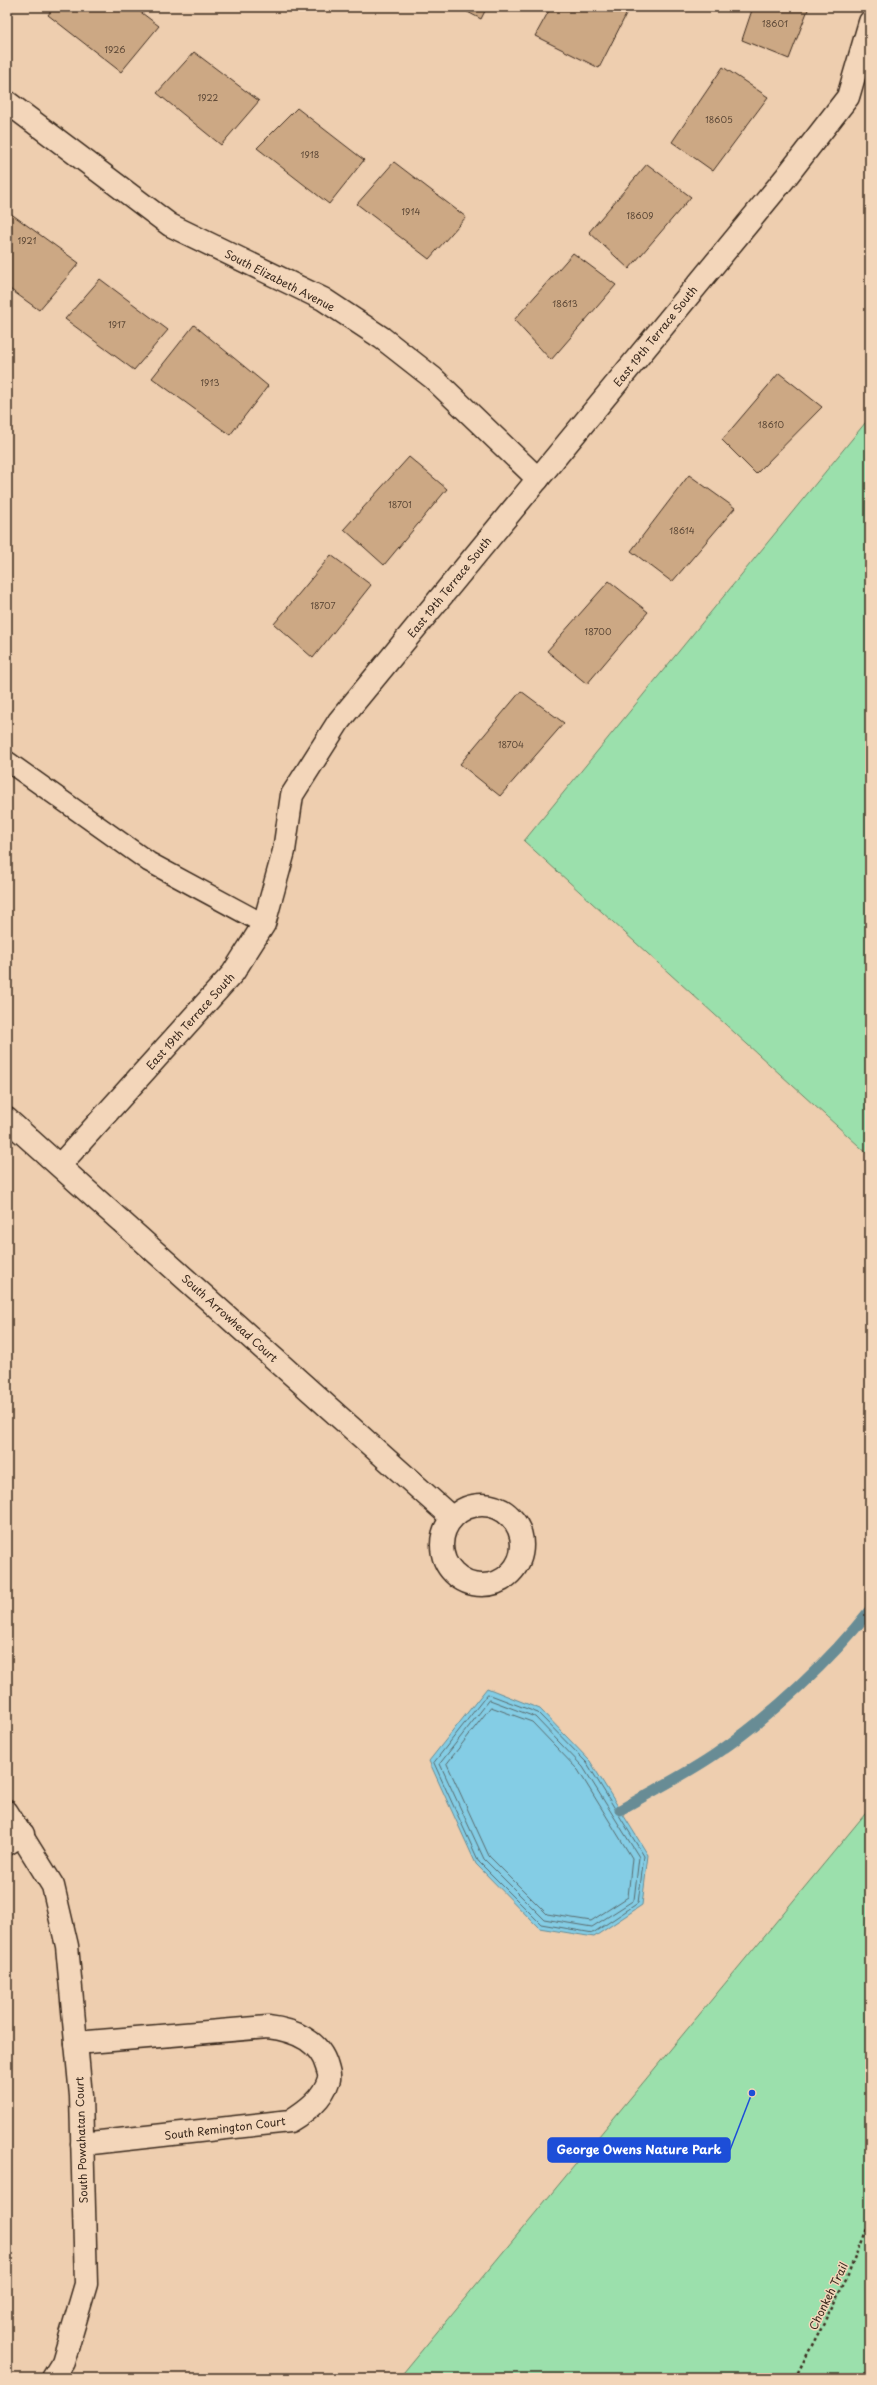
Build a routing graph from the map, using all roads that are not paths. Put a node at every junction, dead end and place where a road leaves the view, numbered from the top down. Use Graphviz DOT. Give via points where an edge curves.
graph roads {
  1 [pos="870,22"];
  2 [pos="7,102"];
  3 [pos="538,479"];
  4 [pos="7,761"];
  5 [pos="264,924"];
  6 [pos="7,1119"];
  7 [pos="60,1165"];
  8 [pos="452,1518"];
  9 [pos="7,1812"];
  10 [pos="15,1839"];
  11 [pos="76,2043"];
  12 [pos="82,2144"];
  13 [pos="53,2378"];
  1 -- 3 [label="street, East 19th Terrace South" via="848,97 781,183"];
  2 -- 3 [label="street, South Elizabeth Avenue" via="170,225 323,299 382,338 433,378"];
  3 -- 5 [label="street, East 19th Terrace South" via="339,720 292,795 284,851"];
  4 -- 5 [label="lane" via="149,862"];
  5 -- 7 [label="street, East 19th Terrace South" via="233,973"];
  6 -- 7 [label="street, South Arrowhead Court"];
  7 -- 8 [label="street, South Arrowhead Court"];
  9 -- 10 [label="street, South Powahatan Court"];
  10 -- 11 [label="street, South Powahatan Court" via="53,1886 66,1946"];
  11 -- 12 [label="street, South Powahatan Court" via="82,2096"];
  11 -- 12 [label="street, South Remington Court" via="268,2027 286,2030 310,2041 324,2056 330,2078 317,2100 290,2121"];
  12 -- 13 [label="street, South Powahatan Court" via="86,2284 63,2362"];
}
